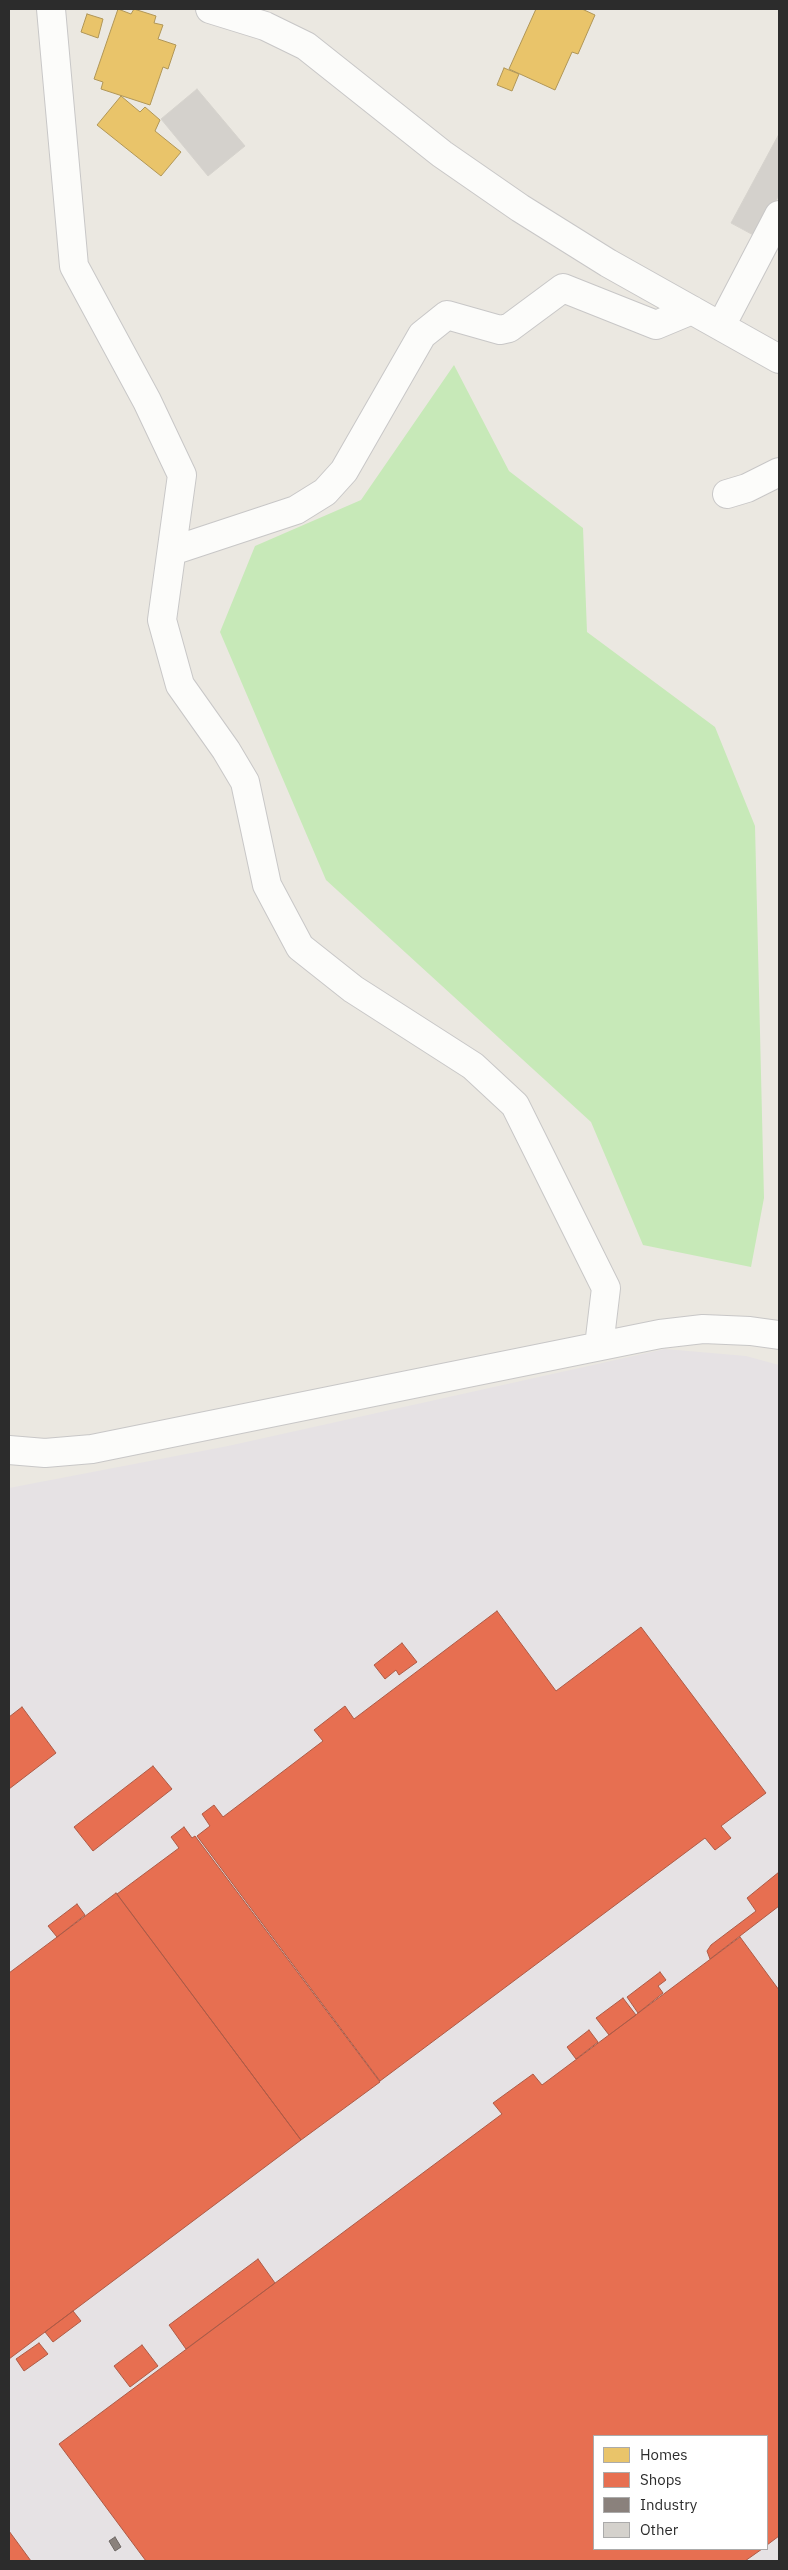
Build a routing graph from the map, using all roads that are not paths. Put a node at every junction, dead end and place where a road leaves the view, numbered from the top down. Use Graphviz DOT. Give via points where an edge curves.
graph roads {
  1 [pos="51,9"];
  2 [pos="210,9"];
  3 [pos="779,215"];
  4 [pos="692,310"];
  5 [pos="721,326"];
  6 [pos="779,359"];
  7 [pos="779,472"];
  8 [pos="727,494"];
  9 [pos="172,551"];
  10 [pos="779,1335"];
  11 [pos="599,1346"];
  12 [pos="9,1450"];
  1 -- 9 [label="street" via="74,266 147,401 182,475"];
  2 -- 4 [label="street" via="265,26 306,46 442,154 513,203 608,263"];
  3 -- 5 [label="street"];
  4 -- 5 [label="street"];
  4 -- 9 [label="street" via="656,325 563,288 509,328 500,330 447,315 422,335 344,471 325,492 296,510"];
  5 -- 6 [label="street"];
  7 -- 8 [label="street"];
  9 -- 11 [label="street" via="162,620 180,685 245,782 267,884 300,947 353,989 473,1066 515,1105 606,1288"];
  10 -- 11 [label="street" via="703,1329"];
  11 -- 12 [label="street" via="92,1450 46,1453"];
}
